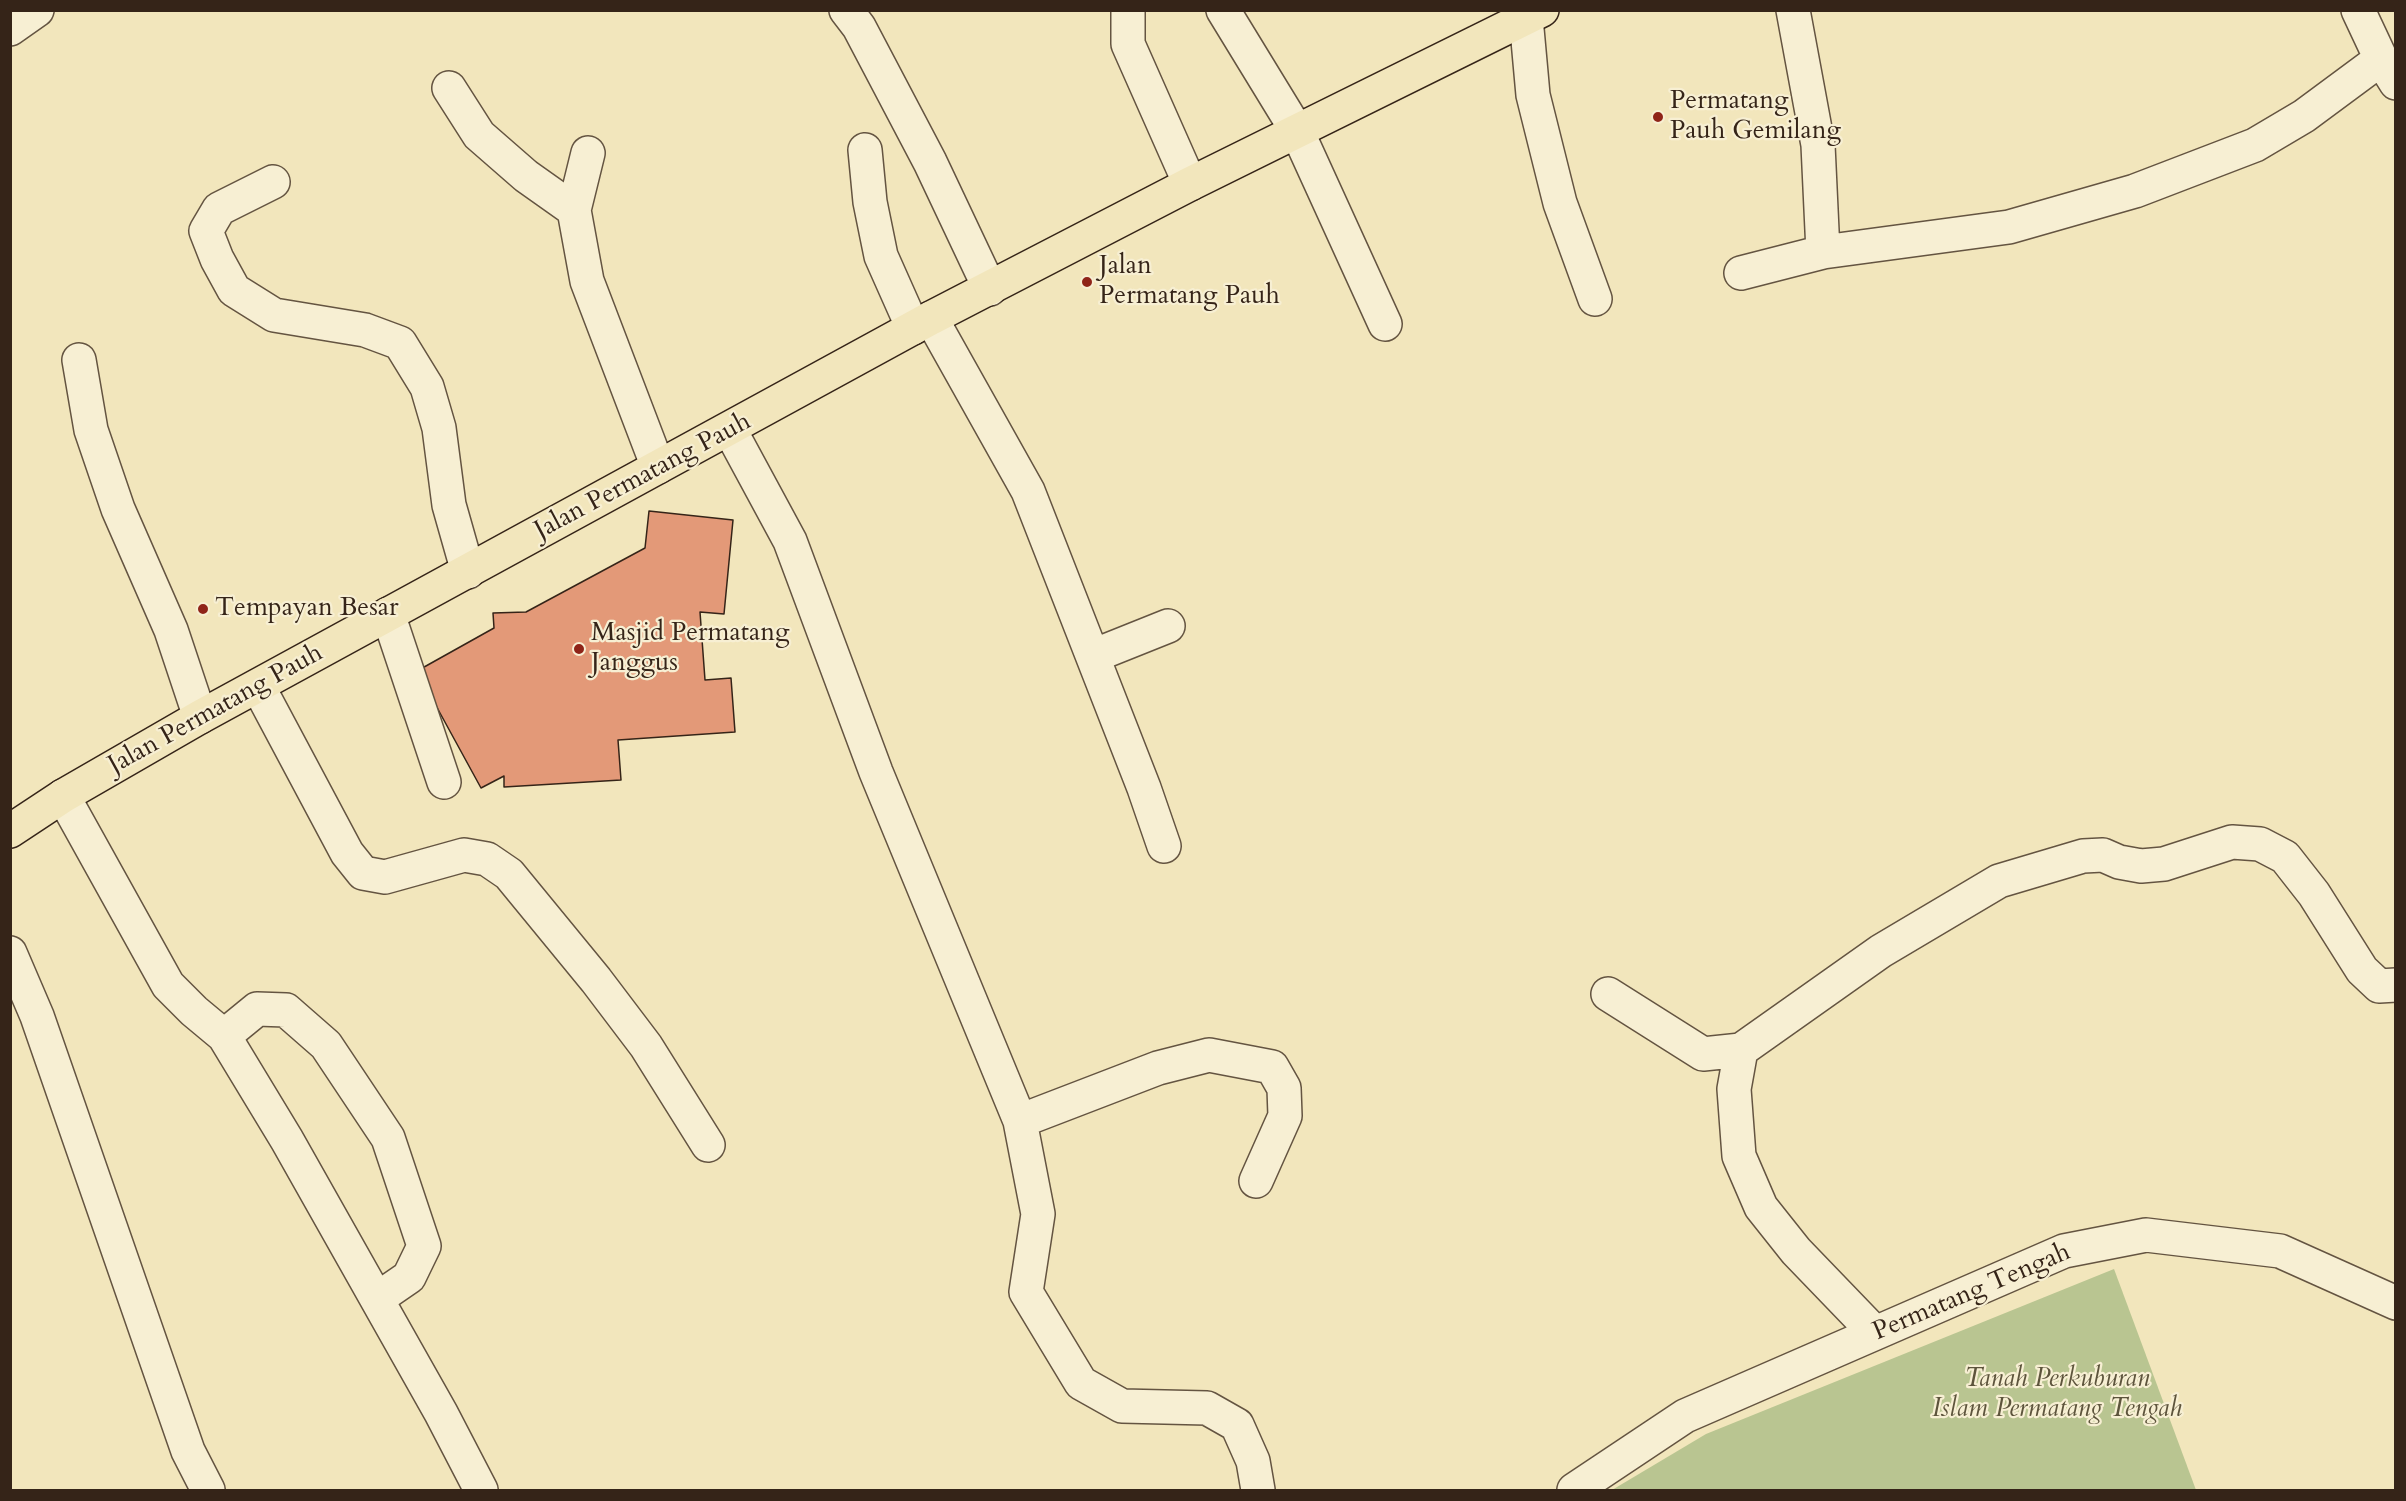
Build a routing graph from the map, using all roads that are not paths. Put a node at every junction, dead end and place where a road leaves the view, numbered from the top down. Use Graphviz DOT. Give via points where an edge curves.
graph roads {
  1 [pos="37,10"];
  2 [pos="846,10"];
  3 [pos="1128,10"];
  4 [pos="1223,10"];
  5 [pos="1793,10"];
  6 [pos="2358,10"];
  7 [pos="1530,13"];
  8 [pos="10,29"];
  9 [pos="2388,71"];
  10 [pos="449,88"];
  11 [pos="1297,131"];
  12 [pos="865,150"];
  13 [pos="588,153"];
  14 [pos="273,182"];
  15 [pos="1190,184"];
  16 [pos="574,210"];
  17 [pos="1823,252"];
  18 [pos="1741,273"];
  19 [pos="990,289"];
  20 [pos="1595,299"];
  21 [pos="922,323"];
  22 [pos="1385,324"];
  23 [pos="79,360"];
  24 [pos="730,430"];
  25 [pos="658,467"];
  26 [pos="468,572"];
  27 [pos="388,614"];
  28 [pos="1168,626"];
  29 [pos="1093,656"];
  30 [pos="258,686"];
  31 [pos="200,717"];
  32 [pos="444,782"];
  33 [pos="63,796"];
  34 [pos="10,831"];
  35 [pos="1164,846"];
  36 [pos="10,952"];
  37 [pos="2396,985"];
  38 [pos="1608,994"];
  39 [pos="224,1036"];
  40 [pos="1741,1050"];
  41 [pos="1020,1121"];
  42 [pos="708,1145"];
  43 [pos="1256,1181"];
  44 [pos="377,1299"];
  45 [pos="2396,1303"];
  46 [pos="1875,1333"];
  47 [pos="208,1491"];
  48 [pos="481,1491"];
  49 [pos="1258,1491"];
  50 [pos="1574,1491"];
  1 -- 8 [label="street"];
  2 -- 19 [label="street" via="859,27 925,151"];
  3 -- 15 [label="street" via="1128,44"];
  4 -- 11 [label="street"];
  5 -- 17 [label="street" via="1818,145"];
  6 -- 9 [label="street"];
  7 -- 11 [label="main road, Jalan Permatang Pauh"];
  7 -- 20 [label="street" via="1533,95 1560,203"];
  9 -- 17 [label="street" via="2255,145 2135,191 2009,227"];
  10 -- 16 [label="street" via="479,135 526,176"];
  11 -- 15 [label="main road, Jalan Permatang Pauh"];
  11 -- 22 [label="street"];
  12 -- 21 [label="street" via="881,256"];
  13 -- 16 [label="street"];
  14 -- 26 [label="street" via="219,210 207,231 217,259 234,290 274,315 365,330 400,343 427,387 439,428 449,505"];
  15 -- 19 [label="main road, Jalan Permatang Pauh"];
  16 -- 25 [label="street" via="587,281"];
  17 -- 18 [label="street"];
  19 -- 21 [label="main road, Jalan Permatang Pauh"];
  21 -- 24 [label="main road, Jalan Permatang Pauh"];
  21 -- 29 [label="street" via="1028,491"];
  23 -- 31 [label="street" via="95,441 118,509 171,630"];
  24 -- 25 [label="main road, Jalan Permatang Pauh"];
  24 -- 41 [label="street" via="790,541 876,772"];
  25 -- 26 [label="main road, Jalan Permatang Pauh"];
  26 -- 27 [label="main road, Jalan Permatang Pauh"];
  27 -- 30 [label="main road, Jalan Permatang Pauh"];
  27 -- 32 [label="street"];
  28 -- 29 [label="street"];
  29 -- 35 [label="street"];
  30 -- 31 [label="main road, Jalan Permatang Pauh"];
  30 -- 42 [label="street" via="346,853 363,873 385,877 464,855 487,859 509,874 646,1046"];
  31 -- 33 [label="main road, Jalan Permatang Pauh"];
  33 -- 34 [label="main road, Jalan Permatang Pauh"];
  33 -- 39 [label="street" via="168,986"];
  36 -- 47 [label="street" via="37,1016 188,1451"];
  37 -- 40 [label="street" via="2379,986 2362,970 2314,894 2285,857 2260,844 2232,842 2164,864 2141,866 2103,855 2083,856 1999,881 1881,951"];
  38 -- 40 [label="street" via="1703,1054"];
  39 -- 44 [label="street"];
  39 -- 44 [label="street" via="257,1009 286,1010 326,1045 388,1138 424,1246 409,1277"];
  40 -- 46 [label="street" via="1734,1089 1739,1156 1761,1207 1796,1251"];
  41 -- 43 [label="street" via="1158,1068 1209,1055 1272,1067 1284,1088 1285,1116"];
  41 -- 49 [label="street" via="1038,1214 1026,1292 1081,1383 1122,1406 1207,1408 1237,1425 1253,1461"];
  44 -- 48 [label="street"];
  45 -- 46 [label="street, Permatang Tengah" via="2280,1251 2146,1235 2064,1251"];
  46 -- 50 [label="street, Permatang Tengah" via="1685,1416"];
}
